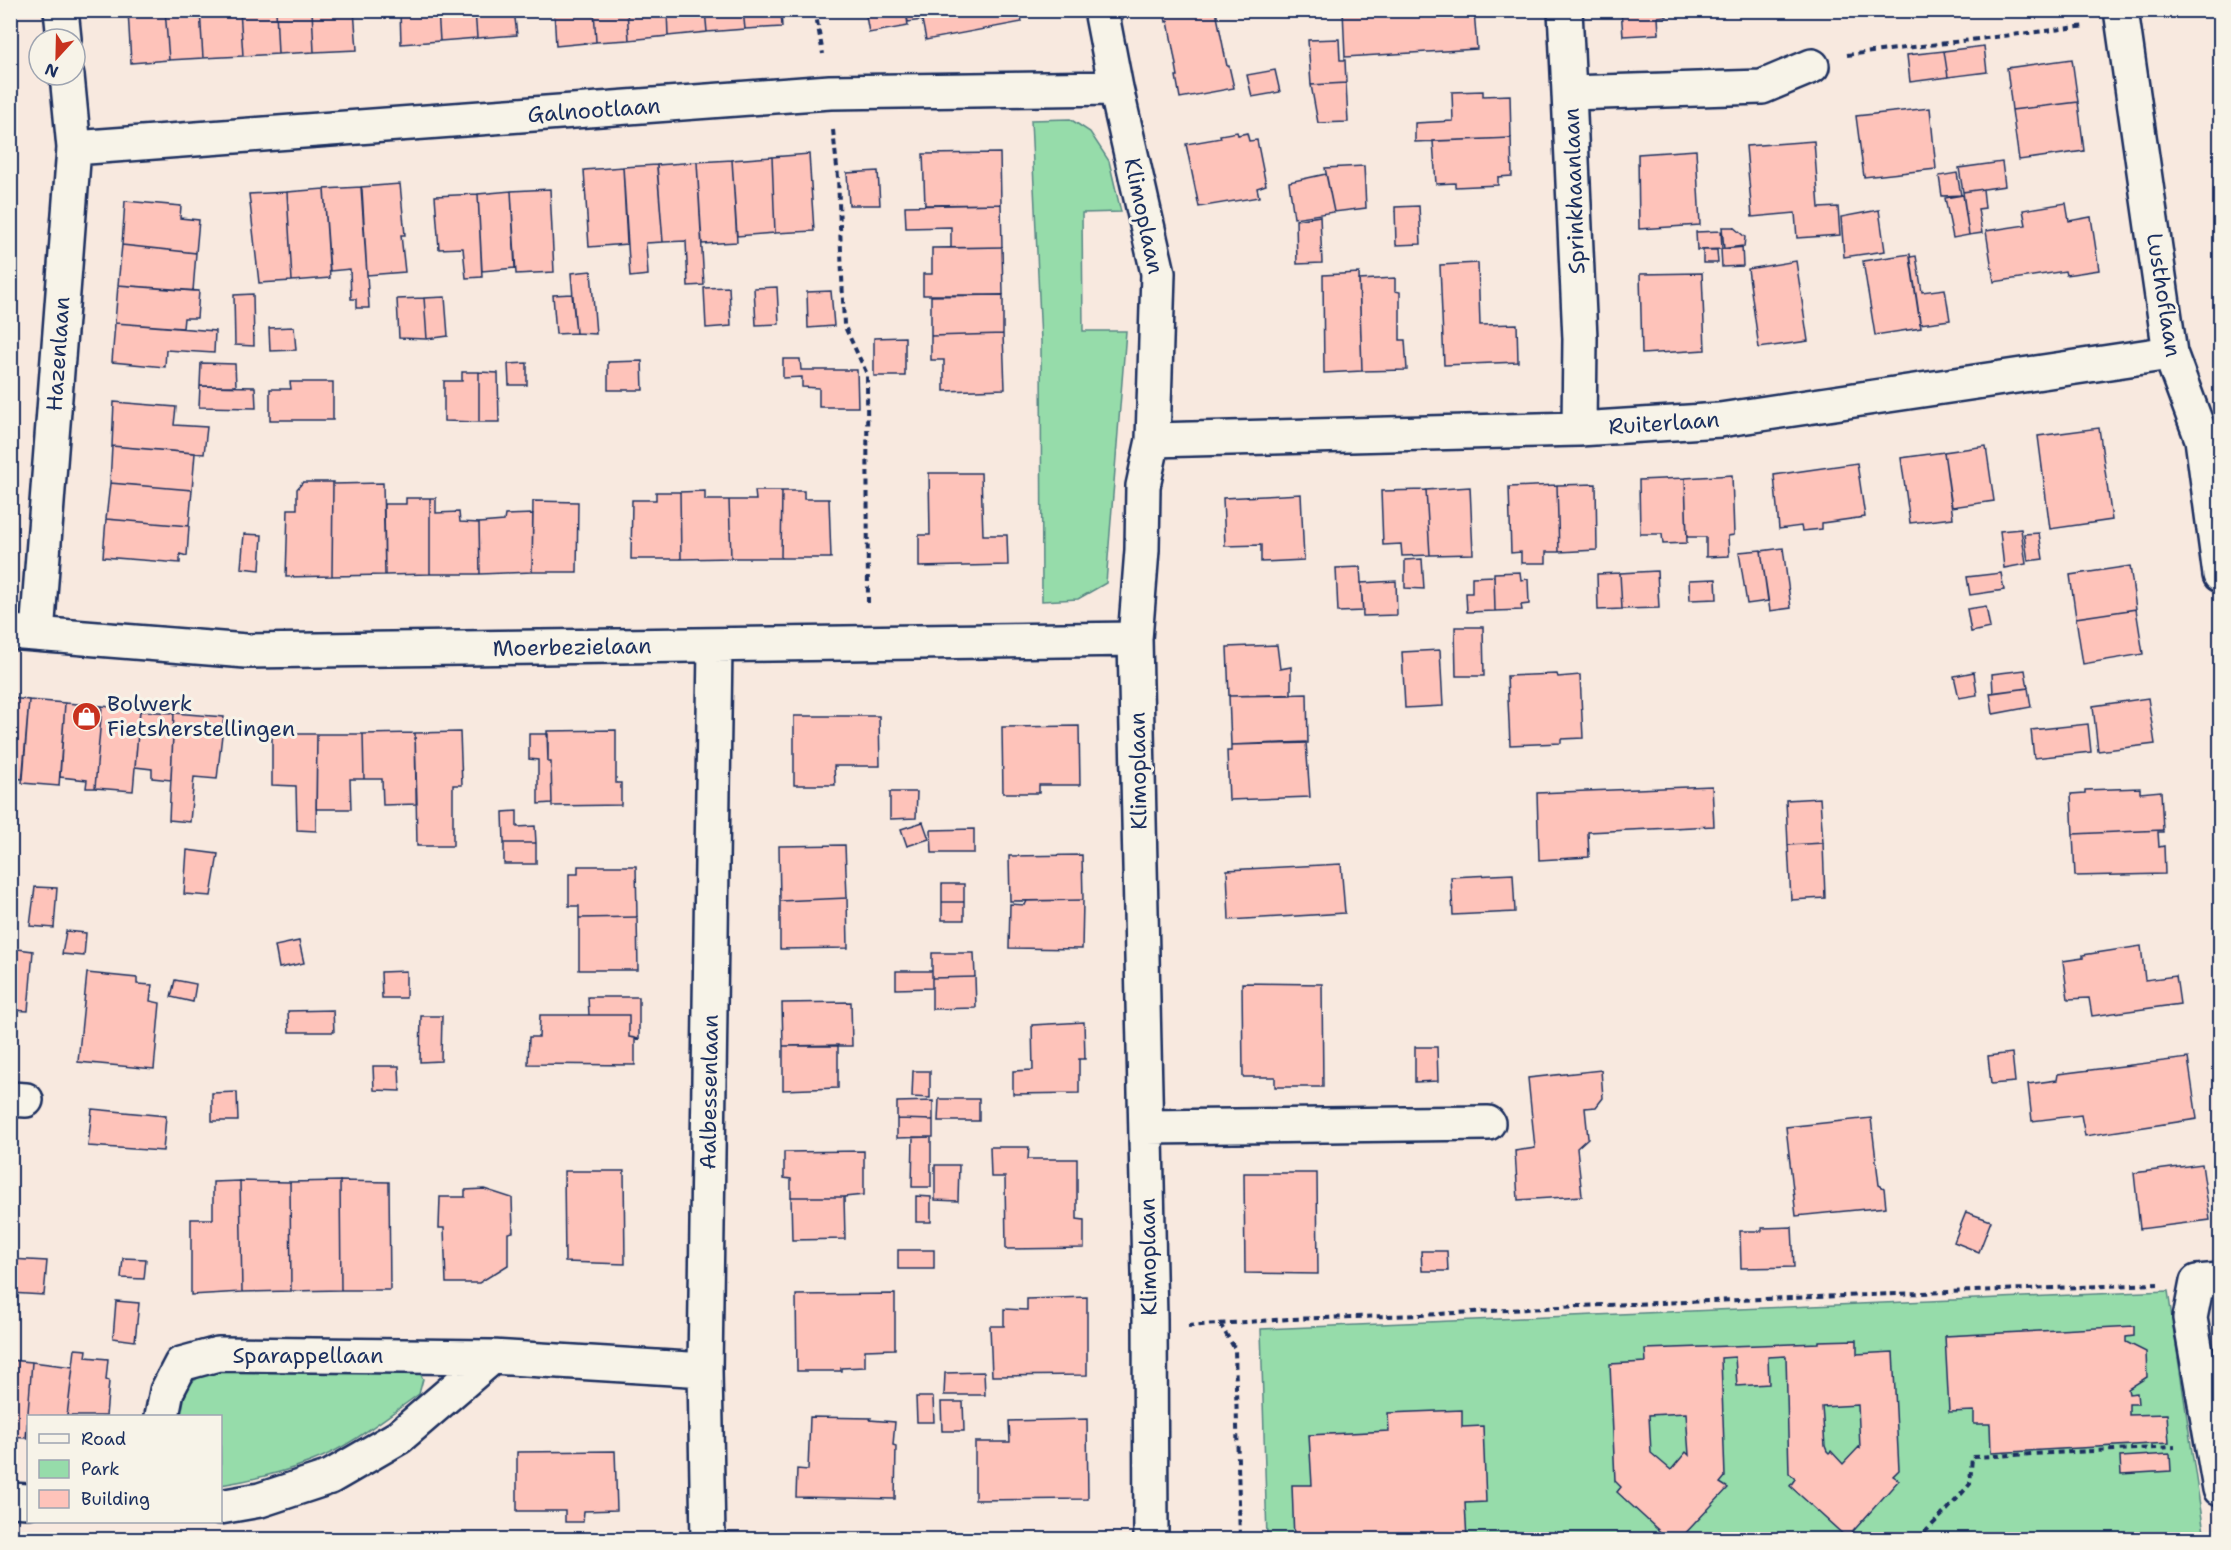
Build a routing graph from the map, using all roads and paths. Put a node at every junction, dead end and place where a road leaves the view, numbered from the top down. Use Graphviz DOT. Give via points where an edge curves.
graph roads {
  1 [pos="61,10"];
  2 [pos="815,10"];
  3 [pos="1101,10"];
  4 [pos="1565,10"];
  5 [pos="2122,15"];
  6 [pos="63,27"];
  7 [pos="1812,66"];
  8 [pos="68,87"];
  9 [pos="1116,88"];
  10 [pos="830,92"];
  11 [pos="1569,93"];
  12 [pos="74,148"];
  13 [pos="2170,353"];
  14 [pos="1579,429"];
  15 [pos="2211,439"];
  16 [pos="1153,440"];
  17 [pos="2220,575"];
  18 [pos="24,633"];
  19 [pos="1135,639"];
  20 [pos="868,643"];
  21 [pos="715,645"];
  22 [pos="1488,1123"];
  23 [pos="1146,1127"];
  24 [pos="2209,1281"];
  25 [pos="1220,1324"];
  26 [pos="1150,1328"];
  27 [pos="492,1357"];
  28 [pos="705,1370"];
  29 [pos="162,1415"];
  30 [pos="2213,1444"];
  31 [pos="2220,1489"];
  32 [pos="10,1500"];
  33 [pos="27,1501"];
  34 [pos="222,1507"];
  35 [pos="708,1539"];
  36 [pos="1151,1539"];
  37 [pos="1240,1539"];
  38 [pos="1917,1539"];
  1 -- 6 [label="street"];
  2 -- 10 [label="path"];
  3 -- 9 [label="street, Klimoplaan"];
  4 -- 11 [label="street"];
  5 -- 7 [label="path" via="2045,32 1852,54"];
  5 -- 13 [label="street, Lusthoflaan"];
  7 -- 11 [label="street, Sprinkhaanlaan" via="1762,87"];
  8 -- 12 [label="street, Hazenlaan"];
  9 -- 10 [label="street, Galnootlaan"];
  9 -- 16 [label="street, Klimoplaan" via="1158,273"];
  10 -- 12 [label="street, Galnootlaan"];
  10 -- 20 [label="path" via="844,325 867,374"];
  11 -- 14 [label="street, Sprinkhaanlaan" via="1580,339"];
  12 -- 18 [label="street, Hazenlaan"];
  13 -- 14 [label="street, Ruiterlaan" via="1720,420"];
  13 -- 15 [label="street, Lusthoflaan"];
  14 -- 16 [label="street, Ruiterlaan"];
  15 -- 17 [label="street, Lusthoflaan"];
  16 -- 19 [label="street, Klimoplaan" via="1143,486"];
  18 -- 21 [label="street, Moerbezielaan" via="246,651"];
  19 -- 20 [label="street, Moerbezielaan"];
  19 -- 23 [label="street, Klimoplaan"];
  20 -- 21 [label="street, Moerbezielaan"];
  21 -- 28 [label="street, Aalbessenlaan"];
  22 -- 23 [label="street"];
  23 -- 26 [label="street, Klimoplaan"];
  24 -- 25 [label="path"];
  24 -- 30 [label="street" via="2190,1318"];
  25 -- 26 [label="path"];
  25 -- 37 [label="path" via="1235,1349"];
  26 -- 36 [label="street, Klimoplaan"];
  27 -- 28 [label="street, Sparappellaan"];
  27 -- 29 [label="street, Sparappellaan" via="218,1354 181,1364 167,1391"];
  27 -- 34 [label="street" via="399,1437 330,1477 260,1500"];
  28 -- 35 [label="street, Aalbessenlaan"];
  30 -- 31 [label="street"];
  30 -- 38 [label="path" via="1972,1456 1970,1484"];
  32 -- 33 [label="street"];
}
